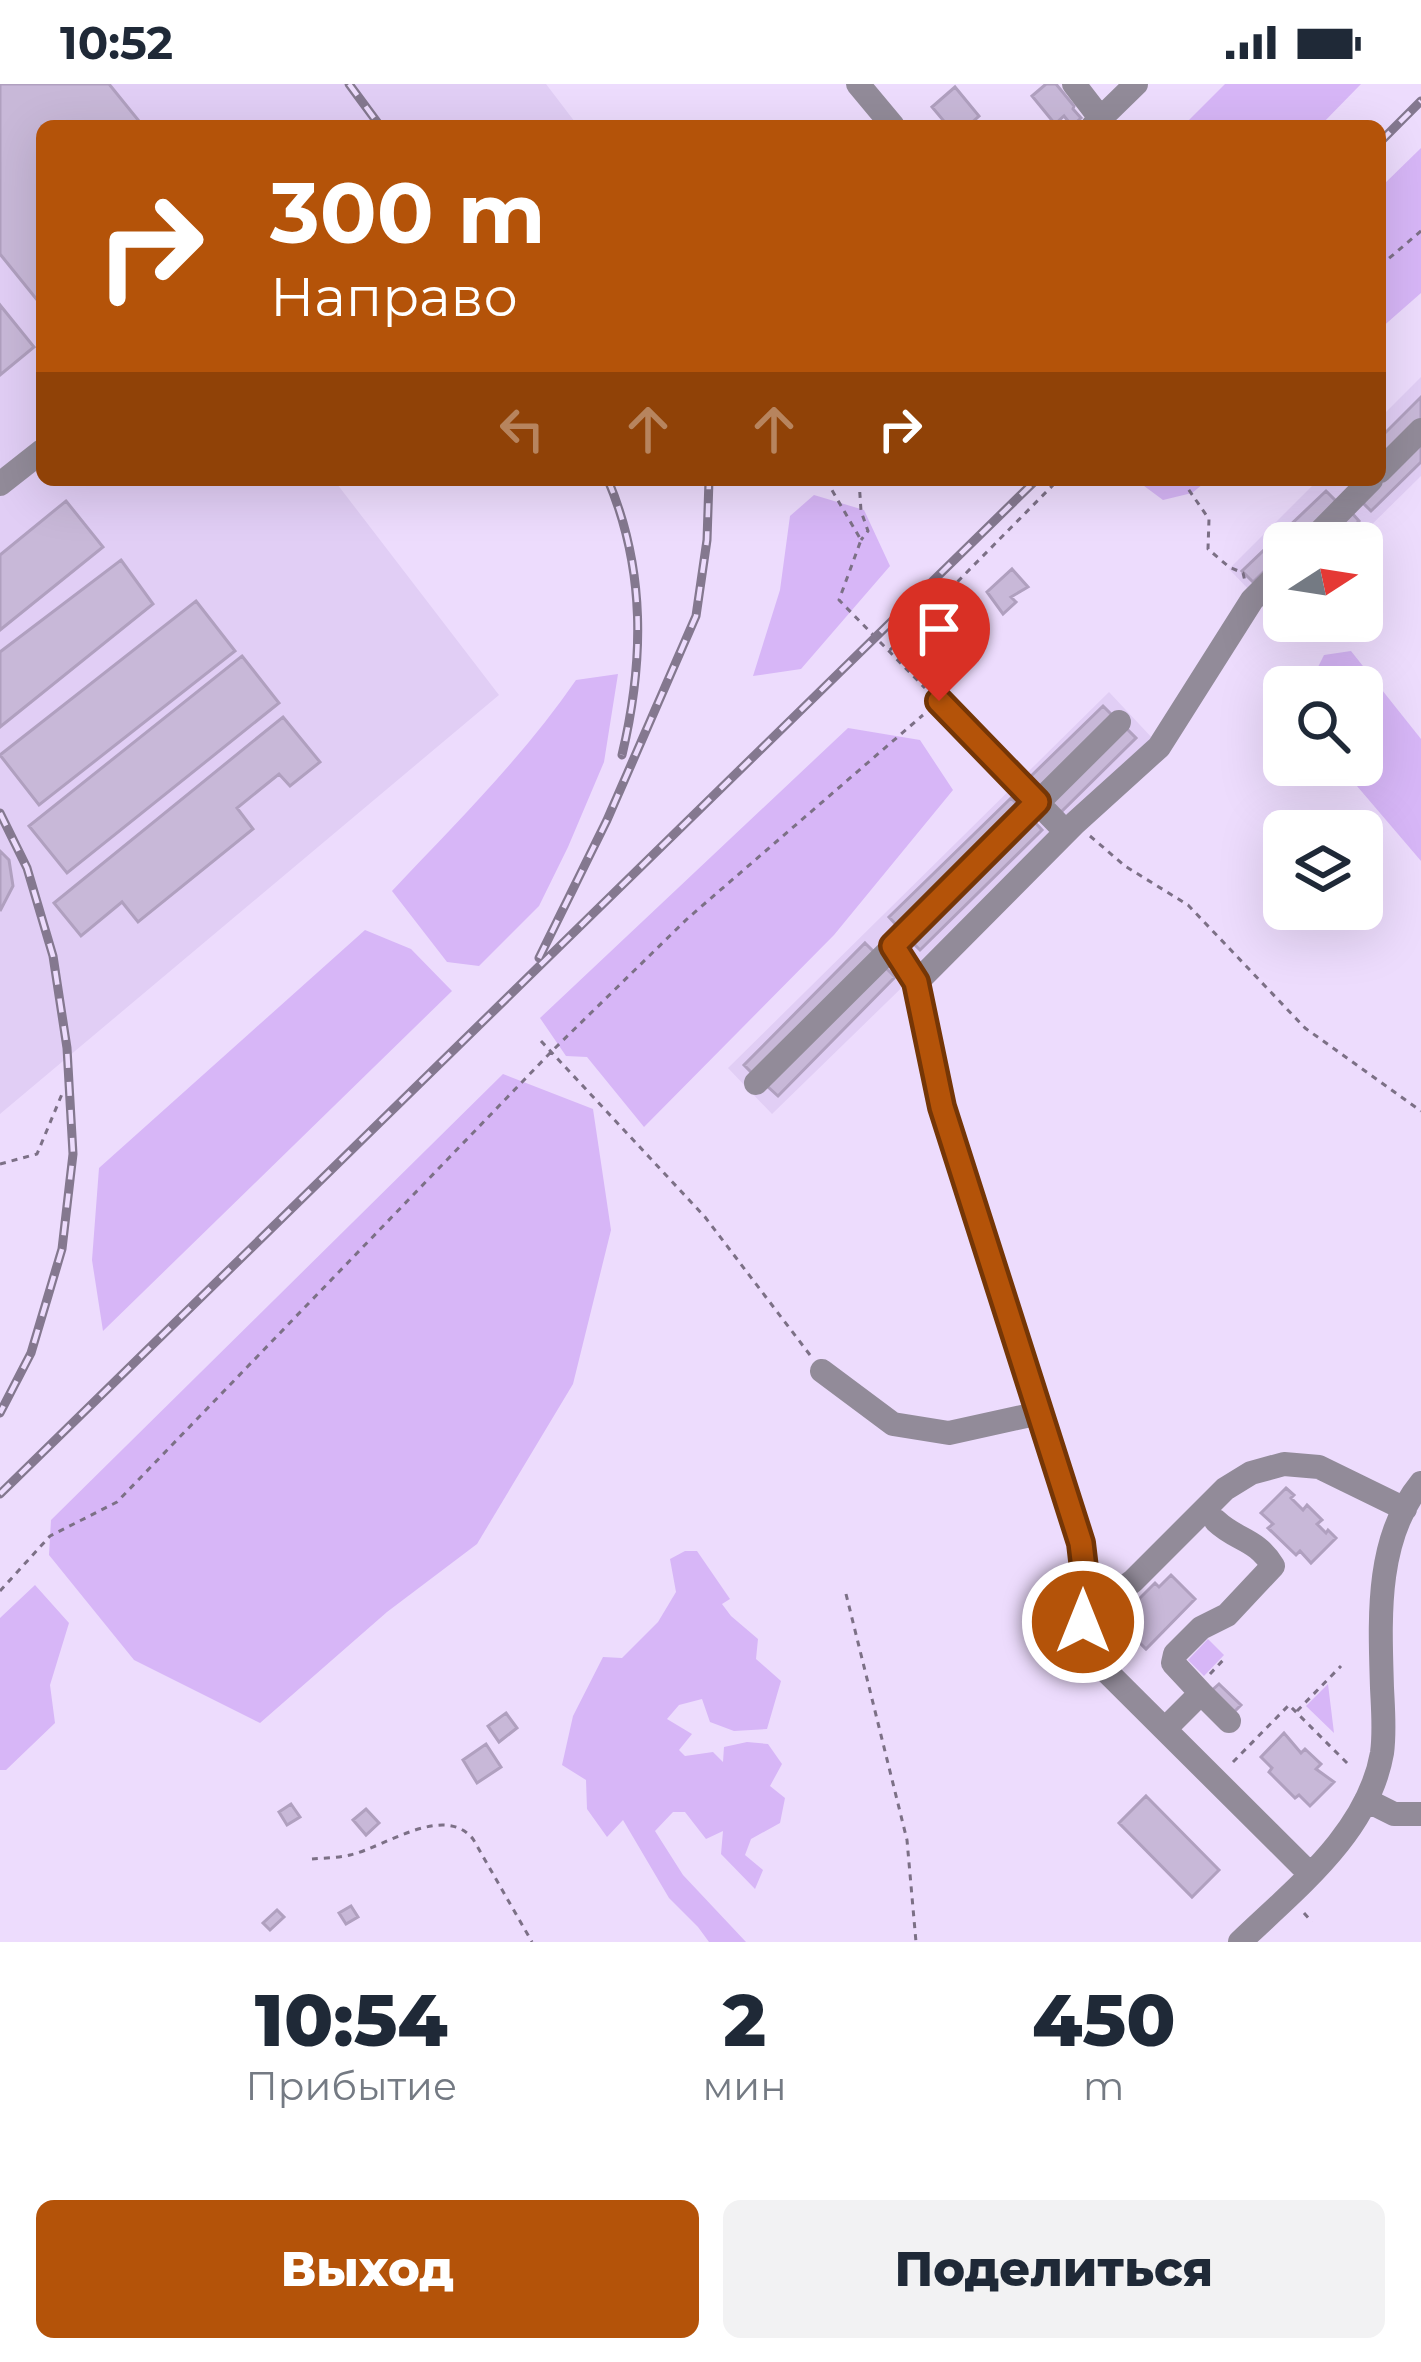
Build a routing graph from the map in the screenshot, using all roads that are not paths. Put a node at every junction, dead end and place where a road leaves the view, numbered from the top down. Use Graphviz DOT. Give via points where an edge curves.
graph roads {
  1 [pos="858,84"];
  2 [pos="1074,84"];
  3 [pos="1136,84"];
  4 [pos="888,120"];
  5 [pos="1096,120"];
  6 [pos="1099,120"];
  7 [pos="1421,430"];
  8 [pos="36,457"];
  9 [pos="1386,465"];
  10 [pos="0,484"];
  11 [pos="1365,486"];
  12 [pos="1330,522"];
  13 [pos="1263,589"];
  14 [pos="939,701"];
  15 [pos="1119,722"];
  16 [pos="1037,802"];
  17 [pos="1070,828"];
  18 [pos="893,946"];
  19 [pos="916,982"];
  20 [pos="756,1083"];
  21 [pos="821,1371"];
  22 [pos="1040,1413"];
  23 [pos="1421,1484"];
  24 [pos="1406,1509"];
  25 [pos="1216,1521"];
  26 [pos="1083,1622"];
  27 [pos="1201,1693"];
  28 [pos="1229,1721"];
  29 [pos="1165,1730"];
  30 [pos="1366,1800"];
  31 [pos="1421,1814"];
  32 [pos="1310,1874"];
  33 [pos="1240,1942"];
  1 -- 4 [label="street"];
  2 -- 5 [label="street"];
  3 -- 6 [label="street"];
  7 -- 9 [label="street"];
  8 -- 10 [label="street"];
  11 -- 12 [label="street"];
  13 -- 17 [label="street" via="1159,747"];
  14 -- 16 [label="street"];
  15 -- 16 [label="street"];
  16 -- 17 [label="street"];
  16 -- 18 [label="street"];
  17 -- 19 [label="street"];
  18 -- 19 [label="street"];
  18 -- 20 [label="street"];
  19 -- 22 [label="street" via="942,1107"];
  21 -- 22 [label="street" via="892,1424 949,1433"];
  22 -- 26 [label="street" via="1081,1543"];
  23 -- 24 [label="street"];
  24 -- 26 [label="street" via="1319,1467 1284,1463 1251,1473"];
  24 -- 30 [label="street" via="1384,1577 1382,1752"];
  25 -- 27 [label="street" via="1249,1539 1273,1566 1175,1654 1173,1663"];
  26 -- 29 [label="street" via="1083,1648"];
  27 -- 28 [label="street"];
  27 -- 29 [label="street"];
  29 -- 32 [label="street"];
  30 -- 31 [label="street" via="1394,1814"];
  30 -- 32 [label="street"];
  32 -- 33 [label="street"];
}
